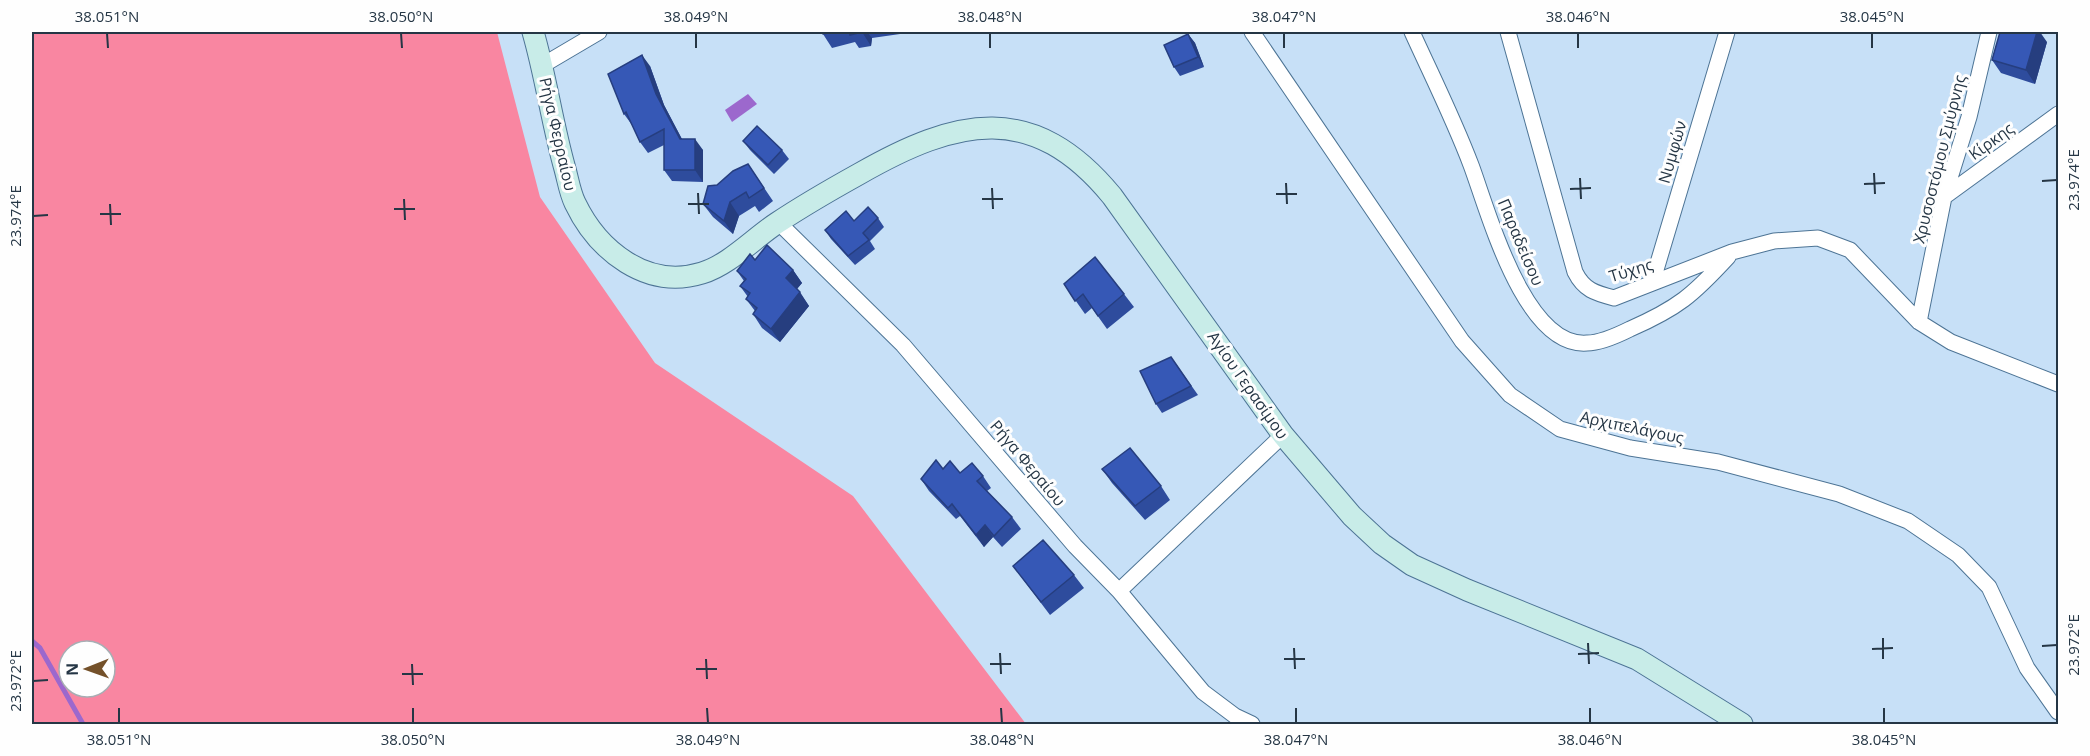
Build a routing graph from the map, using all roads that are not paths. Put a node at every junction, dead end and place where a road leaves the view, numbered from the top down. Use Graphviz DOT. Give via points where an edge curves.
graph roads {
  1 [pos="533,32"];
  2 [pos="599,32"];
  3 [pos="1252,32"];
  4 [pos="1412,32"];
  5 [pos="1508,32"];
  6 [pos="1727,32"];
  7 [pos="1989,32"];
  8 [pos="543,65"];
  9 [pos="2058,114"];
  10 [pos="1944,197"];
  11 [pos="778,222"];
  12 [pos="1732,252"];
  13 [pos="1652,283"];
  14 [pos="1919,322"];
  15 [pos="2058,384"];
  16 [pos="1283,435"];
  17 [pos="1119,591"];
  18 [pos="2058,712"];
  19 [pos="1251,724"];
  20 [pos="1742,724"];
  1 -- 8 [label="street, Ρήγα Φερραίου"];
  2 -- 8 [label="street"];
  3 -- 18 [label="street, Αρχιπελάγους" via="1462,341 1510,395 1560,429 1630,448 1718,462 1839,494 1908,521 1958,555 1989,587 2026,668"];
  4 -- 12 [label="street, Παραδείσου" via="1471,163 1518,288 1554,332 1588,344 1624,332 1668,312 1693,294"];
  5 -- 13 [label="street, Τύχης" via="1581,285 1614,298"];
  6 -- 13 [label="street, Νυμφών"];
  7 -- 10 [label="street, Χρυσοστόμου Σμύρνης" via="1969,117"];
  8 -- 11 [label="street, Ρήγα Φερραίου" via="574,202 610,253 640,270 673,278 704,273"];
  9 -- 10 [label="street, Κίρκης"];
  10 -- 14 [label="street, Χρυσοστόμου Σμύρνης"];
  11 -- 16 [label="street, Αγίου Γερασίμου" via="894,154 949,134 976,127 1030,133 1090,169 1176,282"];
  11 -- 17 [label="street, Ρήγα Φεραίου" via="903,345 1075,546"];
  12 -- 13 [label="street, Τύχης"];
  12 -- 14 [label="street, Τύχης" via="1774,241 1818,238 1850,250"];
  14 -- 15 [label="street" via="1951,342"];
  16 -- 17 [label="street"];
  16 -- 20 [label="street, Αγίου Γερασίμου" via="1352,516 1412,565 1637,658"];
  17 -- 19 [label="street, Ρήγα Φεραίου" via="1203,692"];
}
